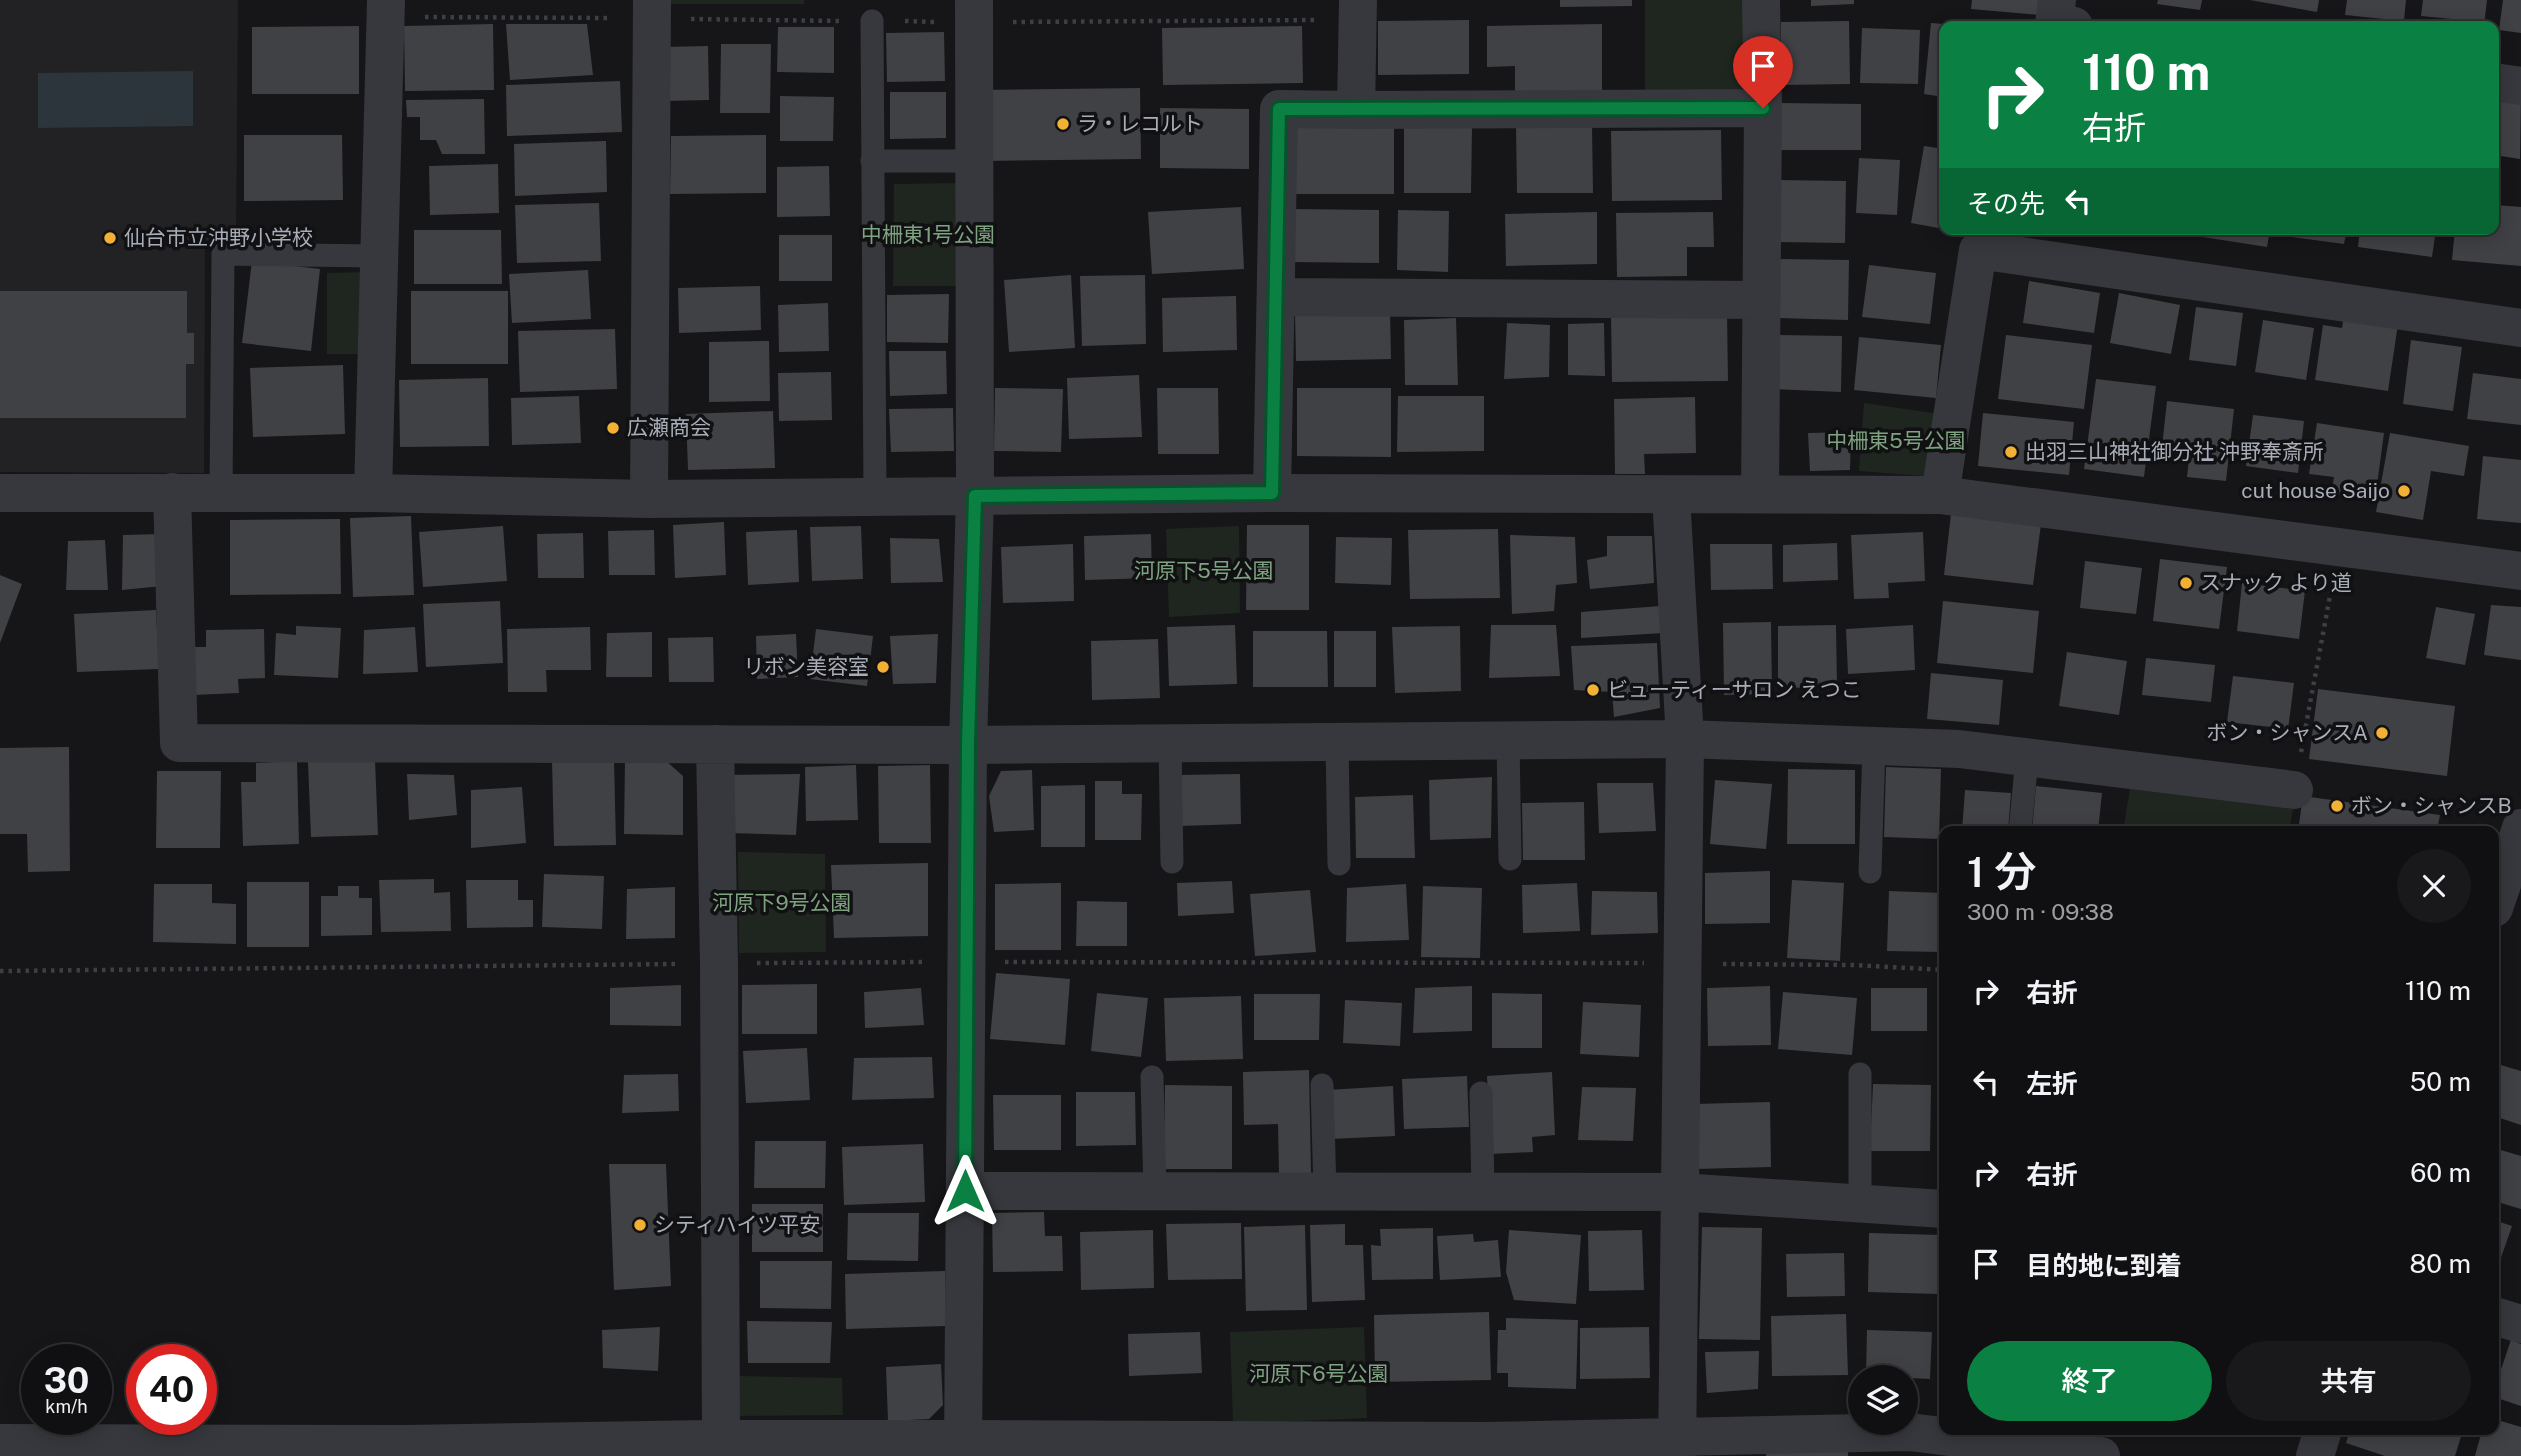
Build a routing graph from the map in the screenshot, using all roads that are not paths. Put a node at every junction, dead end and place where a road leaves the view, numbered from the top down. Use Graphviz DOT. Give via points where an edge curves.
graph roads {
  1 [pos="386,0"];
  2 [pos="652,0"];
  3 [pos="974,0"];
  4 [pos="1358,0"];
  5 [pos="1760,0"];
  6 [pos="2057,0"];
  7 [pos="872,21"];
  8 [pos="2054,21"];
  9 [pos="2499,83"];
  10 [pos="2521,86"];
  11 [pos="1763,108"];
  12 [pos="1356,110"];
  13 [pos="872,161"];
  14 [pos="974,161"];
  15 [pos="1992,241"];
  16 [pos="380,256"];
  17 [pos="1276,297"];
  18 [pos="1761,300"];
  19 [pos="2521,328"];
  20 [pos="172,492"];
  21 [pos="0,493"];
  22 [pos="221,493"];
  23 [pos="1272,493"];
  24 [pos="373,494"];
  25 [pos="1760,494"];
  26 [pos="1940,495"];
  27 [pos="875,496"];
  28 [pos="975,496"];
  29 [pos="1671,496"];
  30 [pos="649,499"];
  31 [pos="2521,571"];
  32 [pos="1685,738"];
  33 [pos="1508,740"];
  34 [pos="1337,741"];
  35 [pos="1170,743"];
  36 [pos="715,744"];
  37 [pos="968,744"];
  38 [pos="1874,746"];
  39 [pos="2027,758"];
  40 [pos="2294,790"];
  41 [pos="2020,826"];
  42 [pos="2521,828"];
  43 [pos="1510,859"];
  44 [pos="1172,862"];
  45 [pos="1339,864"];
  46 [pos="1870,872"];
  47 [pos="2499,893"];
  48 [pos="1860,1074"];
  49 [pos="1152,1077"];
  50 [pos="1322,1084"];
  51 [pos="1481,1093"];
  52 [pos="965,1191"];
  53 [pos="1154,1191"];
  54 [pos="1325,1192"];
  55 [pos="1483,1192"];
  56 [pos="1680,1192"];
  57 [pos="1860,1203"];
  58 [pos="1939,1209"];
  59 [pos="2499,1317"];
  60 [pos="2521,1324"];
  61 [pos="2321,1435"];
  62 [pos="721,1439"];
  63 [pos="0,1443"];
  64 [pos="1859,1445"];
  65 [pos="1677,1446"];
  66 [pos="963,1447"];
  67 [pos="2101,1456"];
  68 [pos="2315,1456"];
  1 -- 16 [label="street"];
  2 -- 30 [label="street"];
  3 -- 14 [label="street"];
  4 -- 12 [label="street"];
  5 -- 11 [label="street"];
  6 -- 8 [label="street"];
  7 -- 13 [label="lane"];
  9 -- 10 [label="street"];
  11 -- 12 [label="street"];
  11 -- 18 [label="street"];
  12 -- 17 [label="street" via="1279,109"];
  13 -- 14 [label="lane"];
  13 -- 27 [label="lane"];
  14 -- 28 [label="street"];
  15 -- 19 [label="street"];
  15 -- 26 [label="street" via="1978,250"];
  16 -- 22 [label="lane" via="223,254"];
  16 -- 24 [label="street"];
  17 -- 18 [label="street"];
  17 -- 23 [label="street"];
  18 -- 25 [label="street"];
  20 -- 21 [label="street"];
  20 -- 22 [label="street"];
  20 -- 36 [label="street" via="179,743"];
  22 -- 24 [label="street"];
  23 -- 28 [label="street"];
  23 -- 29 [label="street"];
  24 -- 30 [label="street"];
  25 -- 26 [label="street"];
  25 -- 29 [label="street"];
  26 -- 31 [label="street"];
  27 -- 28 [label="street"];
  27 -- 30 [label="street"];
  28 -- 37 [label="street"];
  29 -- 32 [label="street"];
  32 -- 33 [label="street"];
  32 -- 38 [label="street"];
  32 -- 56 [label="street"];
  33 -- 34 [label="street"];
  33 -- 43 [label="lane"];
  34 -- 35 [label="street"];
  34 -- 45 [label="lane"];
  35 -- 37 [label="street"];
  35 -- 44 [label="lane"];
  36 -- 37 [label="street"];
  36 -- 62 [label="street"];
  37 -- 52 [label="street"];
  38 -- 39 [label="street"];
  38 -- 46 [label="lane"];
  39 -- 40 [label="street"];
  39 -- 41 [label="lane"];
  42 -- 47 [label="street"];
  48 -- 57 [label="lane"];
  49 -- 53 [label="lane"];
  50 -- 54 [label="lane"];
  51 -- 55 [label="lane"];
  52 -- 53 [label="street"];
  52 -- 66 [label="street"];
  53 -- 54 [label="street"];
  54 -- 55 [label="street"];
  55 -- 56 [label="street"];
  56 -- 57 [label="street"];
  56 -- 65 [label="street"];
  57 -- 58 [label="street"];
  59 -- 60 [label="street"];
  61 -- 68 [label="street"];
  62 -- 63 [label="street"];
  62 -- 66 [label="street"];
  64 -- 65 [label="street"];
  64 -- 67 [label="street" via="1910,1432"];
  65 -- 66 [label="street" via="1488,1441"];
}
